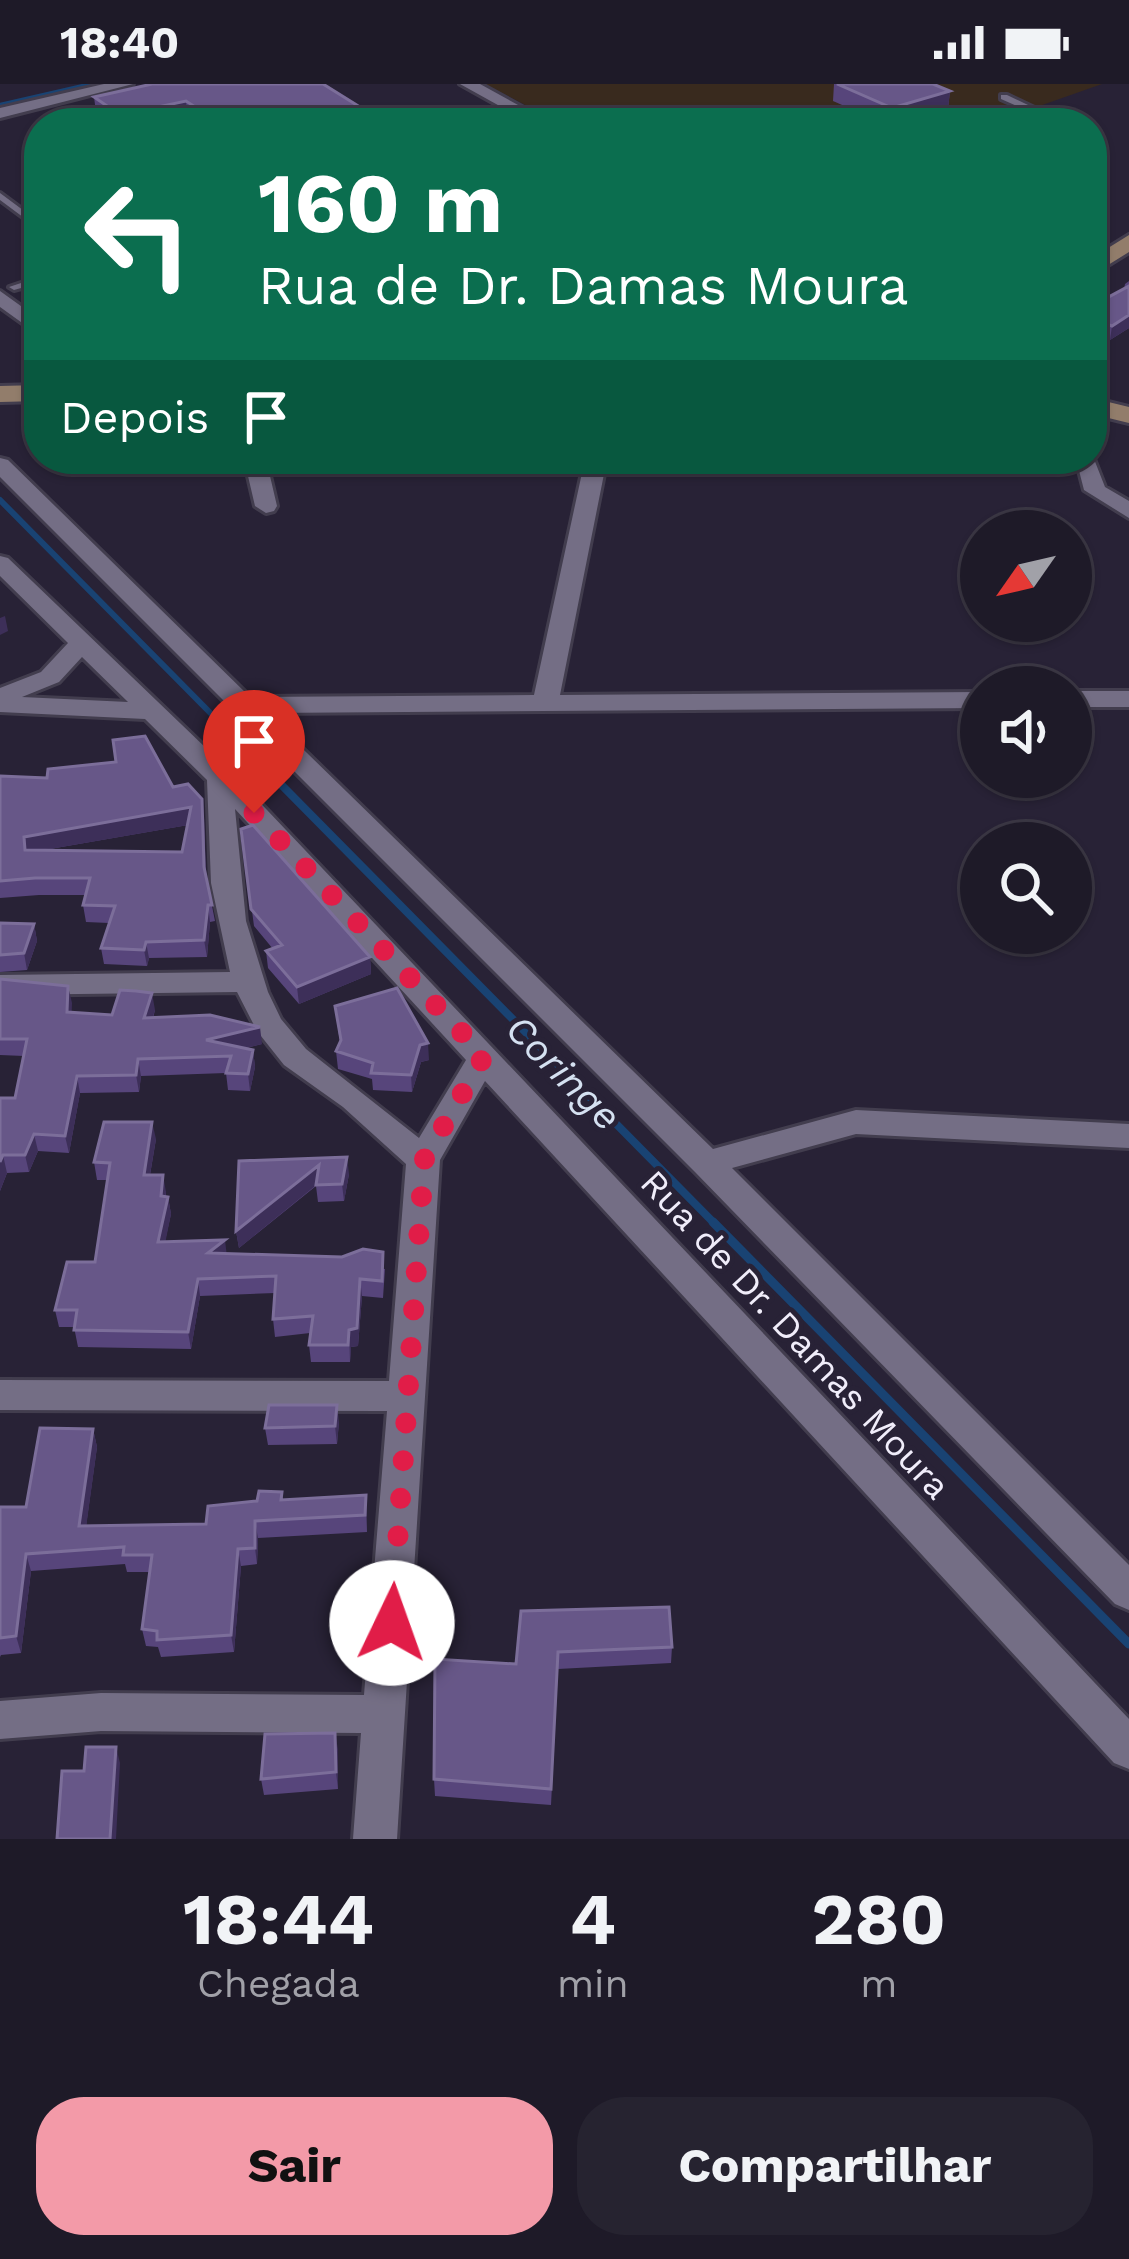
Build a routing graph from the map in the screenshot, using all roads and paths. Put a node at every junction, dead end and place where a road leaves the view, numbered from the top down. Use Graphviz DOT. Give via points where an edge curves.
graph roads {
  1 [pos="125,84"];
  2 [pos="468,84"];
  3 [pos="1004,97"];
  4 [pos="514,108"];
  5 [pos="1029,108"];
  6 [pos="0,112"];
  7 [pos="0,196"];
  8 [pos="24,214"];
  9 [pos="4,286"];
  10 [pos="24,311"];
  11 [pos="0,465"];
  12 [pos="259,474"];
  13 [pos="593,474"];
  14 [pos="1091,474"];
  15 [pos="266,506"];
  16 [pos="1129,511"];
  17 [pos="0,563"];
  18 [pos="80,644"];
  19 [pos="1092,699"];
  20 [pos="1129,699"];
  21 [pos="0,700"];
  22 [pos="960,700"];
  23 [pos="544,704"];
  24 [pos="245,705"];
  25 [pos="148,711"];
  26 [pos="221,778"];
  27 [pos="250,982"];
  28 [pos="0,985"];
  29 [pos="484,1056"];
  30 [pos="1129,1136"];
  31 [pos="424,1160"];
  32 [pos="707,1163"];
  33 [pos="0,1395"];
  34 [pos="405,1396"];
  35 [pos="1129,1592"];
  36 [pos="386,1714"];
  37 [pos="0,1720"];
  38 [pos="1129,1749"];
  39 [pos="375,1839"];
  1 -- 6 [label="street"];
  2 -- 4 [label="street"];
  3 -- 5 [label="lane"];
  7 -- 8 [label="lane"];
  9 -- 10 [label="street"];
  11 -- 24 [label="street"];
  12 -- 15 [label="street"];
  13 -- 23 [label="street"];
  14 -- 16 [label="street" via="1095,490"];
  17 -- 18 [label="street, Rua de Dr. Damas Moura"];
  18 -- 21 [label="street" via="50,677"];
  18 -- 25 [label="street, Rua de Dr. Damas Moura"];
  19 -- 20 [label="street"];
  21 -- 25 [label="street"];
  22 -- 23 [label="street"];
  23 -- 24 [label="street"];
  24 -- 32 [label="street"];
  25 -- 26 [label="street, Rua de Dr. Damas Moura"];
  26 -- 27 [label="street" via="223,880"];
  26 -- 29 [label="street, Rua de Dr. Damas Moura"];
  27 -- 28 [label="street"];
  27 -- 31 [label="street" via="291,1054"];
  29 -- 31 [label="street"];
  29 -- 38 [label="street, Rua de Dr. Damas Moura"];
  30 -- 32 [label="street" via="856,1122"];
  31 -- 34 [label="street"];
  32 -- 35 [label="street"];
  33 -- 34 [label="street"];
  34 -- 36 [label="street"];
  36 -- 37 [label="street" via="101,1712"];
  36 -- 39 [label="street"];
}
